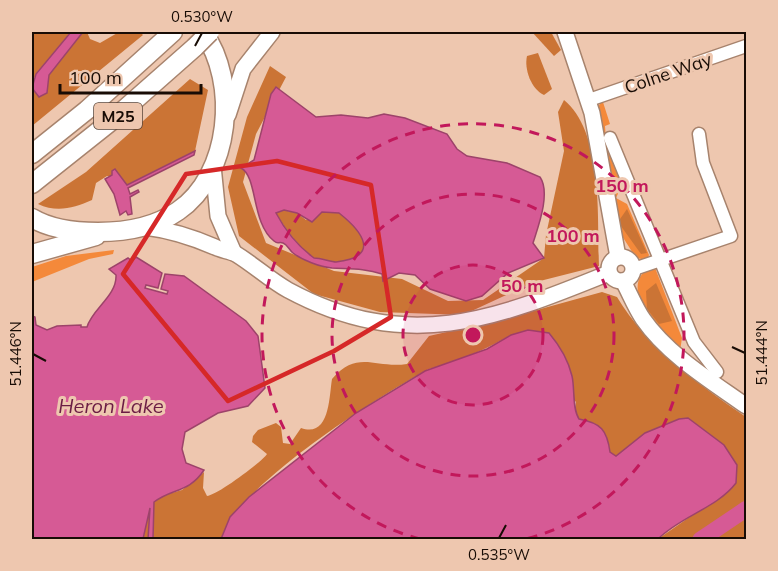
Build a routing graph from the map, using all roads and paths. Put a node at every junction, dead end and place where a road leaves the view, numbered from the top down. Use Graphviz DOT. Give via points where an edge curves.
graph roads {
  1 [pos="173,32"];
  2 [pos="210,32"];
  3 [pos="272,32"];
  4 [pos="565,32"];
  5 [pos="199,39"];
  6 [pos="747,46"];
  7 [pos="589,100"];
  8 [pos="224,127"];
  9 [pos="699,134"];
  10 [pos="610,138"];
  11 [pos="32,154"];
  12 [pos="213,166"];
  13 [pos="34,182"];
  14 [pos="32,218"];
  15 [pos="144,227"];
  16 [pos="109,232"];
  17 [pos="234,253"];
  18 [pos="32,254"];
  19 [pos="618,257"];
  20 [pos="661,261"];
  21 [pos="634,269"];
  22 [pos="609,273"];
  23 [pos="623,281"];
  24 [pos="717,372"];
  25 [pos="747,406"];
  1 -- 11 [label="highway, M25"];
  2 -- 5 [label="highway, M25, bridge"];
  3 -- 8 [label="main road" via="243,69"];
  4 -- 7 [label="main road"];
  5 -- 8 [label="highway" via="220,72"];
  5 -- 13 [label="highway, M25" via="110,122"];
  6 -- 7 [label="street, Colne Way"];
  7 -- 19 [label="main road"];
  8 -- 12 [label="highway"];
  9 -- 20 [label="street" via="703,163 731,236"];
  10 -- 20 [label="street"];
  12 -- 15 [label="highway" via="200,190 184,206"];
  12 -- 17 [label="main road" via="218,216"];
  14 -- 16 [label="highway" via="68,230"];
  15 -- 16 [label="highway"];
  15 -- 17 [label="main road" via="189,236"];
  16 -- 18 [label="highway"];
  17 -- 22 [label="main road" via="286,289 330,310 386,325 417,327 474,320"];
  19 -- 21 [label="main road" via="627,258"];
  19 -- 22 [label="main road" via="609,264"];
  20 -- 21 [label="street"];
  20 -- 24 [label="street" via="694,342"];
  21 -- 23 [label="main road" via="631,277"];
  22 -- 23 [label="main road"];
  23 -- 25 [label="main road" via="643,319 660,338 683,360"];
}
